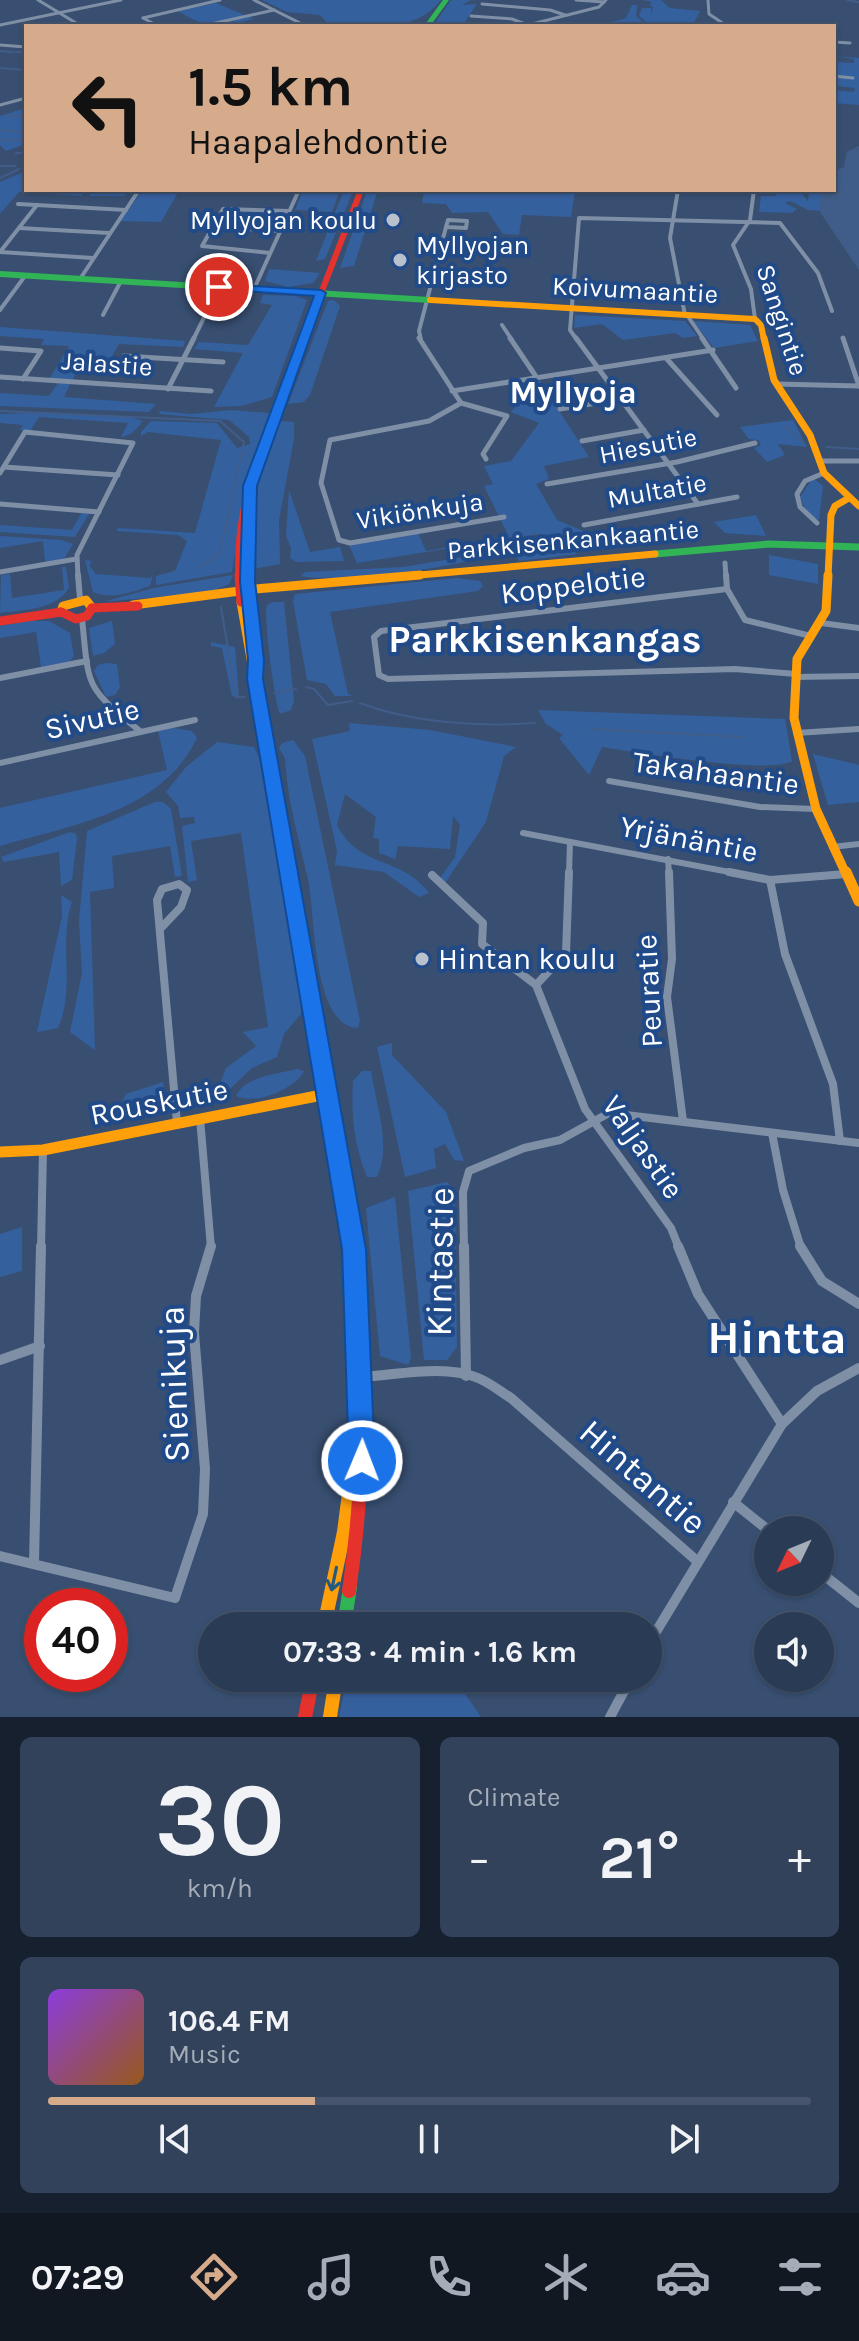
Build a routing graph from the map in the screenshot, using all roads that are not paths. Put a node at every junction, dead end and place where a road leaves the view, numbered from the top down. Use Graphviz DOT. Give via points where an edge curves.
graph roads {
  1 [pos="38,0"];
  2 [pos="121,0"];
  3 [pos="220,0"];
  4 [pos="254,0"];
  5 [pos="446,0"];
  6 [pos="506,0"];
  7 [pos="576,0"];
  8 [pos="708,0"];
  9 [pos="605,1"];
  10 [pos="482,4"];
  11 [pos="502,6"];
  12 [pos="274,10"];
  13 [pos="59,13"];
  14 [pos="567,15"];
  15 [pos="471,16"];
  16 [pos="78,24"];
  17 [pos="154,24"];
  18 [pos="211,24"];
  19 [pos="302,24"];
  20 [pos="428,24"];
  21 [pos="524,24"];
  22 [pos="530,24"];
  23 [pos="724,24"];
  24 [pos="0,25"];
  25 [pos="836,42"];
  26 [pos="850,43"];
  27 [pos="0,45"];
  28 [pos="24,47"];
  29 [pos="836,76"];
  30 [pos="853,78"];
  31 [pos="24,99"];
  32 [pos="0,105"];
  33 [pos="138,192"];
  34 [pos="298,192"];
  35 [pos="360,192"];
  36 [pos="678,192"];
  37 [pos="754,192"];
  38 [pos="18,204"];
  39 [pos="37,205"];
  40 [pos="126,210"];
  41 [pos="289,211"];
  42 [pos="671,218"];
  43 [pos="750,220"];
  44 [pos="213,227"];
  45 [pos="446,227"];
  46 [pos="19,228"];
  47 [pos="280,231"];
  48 [pos="109,233"];
  49 [pos="0,252"];
  50 [pos="270,253"];
  51 [pos="93,258"];
  52 [pos="0,274"];
  53 [pos="25,276"];
  54 [pos="80,279"];
  55 [pos="121,281"];
  56 [pos="219,287"];
  57 [pos="254,289"];
  58 [pos="321,293"];
  59 [pos="428,299"];
  60 [pos="570,308"];
  61 [pos="0,310"];
  62 [pos="832,311"];
  63 [pos="103,315"];
  64 [pos="686,315"];
  65 [pos="755,319"];
  66 [pos="502,325"];
  67 [pos="843,338"];
  68 [pos="0,348"];
  69 [pos="713,350"];
  70 [pos="124,356"];
  71 [pos="666,358"];
  72 [pos="183,359"];
  73 [pos="223,362"];
  74 [pos="599,368"];
  75 [pos="0,377"];
  76 [pos="537,378"];
  77 [pos="23,379"];
  78 [pos="776,384"];
  79 [pos="859,386"];
  80 [pos="736,388"];
  81 [pos="168,389"];
  82 [pos="211,391"];
  83 [pos="452,391"];
  84 [pos="621,399"];
  85 [pos="461,403"];
  86 [pos="560,409"];
  87 [pos="717,415"];
  88 [pos="644,430"];
  89 [pos="582,441"];
  90 [pos="755,443"];
  91 [pos="486,459"];
  92 [pos="820,461"];
  93 [pos="859,461"];
  94 [pos="668,464"];
  95 [pos="2,470"];
  96 [pos="824,473"];
  97 [pos="118,475"];
  98 [pos="547,484"];
  99 [pos="737,497"];
  100 [pos="849,498"];
  101 [pos="0,504"];
  102 [pos="698,504"];
  103 [pos="859,506"];
  104 [pos="99,512"];
  105 [pos="504,517"];
  106 [pos="817,523"];
  107 [pos="584,525"];
  108 [pos="859,547"];
  109 [pos="76,559"];
  110 [pos="725,563"];
  111 [pos="0,572"];
  112 [pos="727,589"];
  113 [pos="244,593"];
  114 [pos="80,599"];
  115 [pos="92,608"];
  116 [pos="61,612"];
  117 [pos="82,618"];
  118 [pos="0,621"];
  119 [pos="821,623"];
  120 [pos="859,628"];
  121 [pos="811,636"];
  122 [pos="87,661"];
  123 [pos="796,676"];
  124 [pos="859,676"];
  125 [pos="0,678"];
  126 [pos="195,720"];
  127 [pos="859,729"];
  128 [pos="140,731"];
  129 [pos="796,733"];
  130 [pos="0,763"];
  131 [pos="609,781"];
  132 [pos="816,809"];
  133 [pos="523,833"];
  134 [pos="570,842"];
  135 [pos="859,844"];
  136 [pos="832,847"];
  137 [pos="668,859"];
  138 [pos="846,874"];
  139 [pos="432,875"];
  140 [pos="770,880"];
  141 [pos="859,901"];
  142 [pos="160,929"];
  143 [pos="536,985"];
  144 [pos="327,1094"];
  145 [pos="200,1118"];
  146 [pos="683,1121"];
  147 [pos="594,1122"];
  148 [pos="177,1123"];
  149 [pos="772,1133"];
  150 [pos="840,1141"];
  151 [pos="859,1143"];
  152 [pos="43,1150"];
  153 [pos="0,1152"];
  154 [pos="859,1304"];
  155 [pos="40,1346"];
  156 [pos="0,1360"];
  157 [pos="859,1368"];
  158 [pos="466,1376"];
  159 [pos="361,1377"];
  160 [pos="361,1407"];
  161 [pos="782,1424"];
  162 [pos="733,1502"];
  163 [pos="754,1519"];
  164 [pos="0,1556"];
  165 [pos="697,1561"];
  166 [pos="34,1563"];
  167 [pos="834,1583"];
  168 [pos="859,1603"];
  169 [pos="327,1612"];
  170 [pos="346,1612"];
  171 [pos="662,1621"];
  172 [pos="310,1692"];
  173 [pos="331,1692"];
  174 [pos="623,1692"];
  175 [pos="305,1717"];
  176 [pos="327,1717"];
  177 [pos="610,1717"];
  1 -- 13 [label="street"];
  2 -- 13 [label="street"];
  3 -- 17 [label="street" via="143,18"];
  4 -- 12 [label="street"];
  5 -- 20 [label="main road"];
  6 -- 11 [label="street"];
  7 -- 9 [label="street"];
  8 -- 23 [label="street" via="709,14"];
  9 -- 14 [label="street"];
  10 -- 11 [label="street"];
  11 -- 14 [label="street"];
  12 -- 18 [label="street"];
  12 -- 19 [label="street"];
  13 -- 16 [label="street"];
  13 -- 24 [label="street"];
  14 -- 22 [label="street"];
  15 -- 21 [label="street"];
  25 -- 26 [label="street"];
  27 -- 28 [label="street"];
  29 -- 30 [label="street"];
  31 -- 32 [label="street"];
  33 -- 40 [label="street"];
  34 -- 41 [label="street"];
  35 -- 58 [label="main road"];
  36 -- 42 [label="street"];
  37 -- 43 [label="street, Sangintie"];
  38 -- 39 [label="street"];
  39 -- 40 [label="street"];
  39 -- 46 [label="street"];
  40 -- 48 [label="street"];
  41 -- 44 [label="street" via="227,208"];
  41 -- 47 [label="street"];
  42 -- 43 [label="street"];
  42 -- 60 [label="street" via="579,218"];
  42 -- 64 [label="street" via="670,238"];
  43 -- 62 [label="street" via="783,225 818,273"];
  43 -- 65 [label="street, Sangintie" via="733,245 751,289"];
  44 -- 47 [label="street"];
  44 -- 50 [label="street" via="202,246 206,248"];
  45 -- 45 [label="street" via="448,220 467,221 466,228"];
  45 -- 59 [label="street"];
  46 -- 48 [label="street"];
  46 -- 49 [label="street"];
  47 -- 50 [label="street"];
  48 -- 51 [label="street"];
  49 -- 51 [label="street"];
  50 -- 57 [label="street"];
  51 -- 54 [label="street"];
  52 -- 53 [label="main road, Koivumaantie"];
  53 -- 54 [label="main road, Koivumaantie"];
  53 -- 61 [label="street"];
  54 -- 55 [label="main road, Koivumaantie"];
  55 -- 56 [label="main road, Koivumaantie"];
  55 -- 63 [label="street"];
  56 -- 57 [label="main road, Koivumaantie"];
  56 -- 72 [label="street"];
  57 -- 58 [label="main road, Koivumaantie"];
  58 -- 59 [label="main road, Koivumaantie"];
  58 -- 113 [label="main road" via="250,486"];
  59 -- 60 [label="main road, Koivumaantie"];
  59 -- 83 [label="street" via="419,337"];
  60 -- 64 [label="main road, Koivumaantie"];
  60 -- 74 [label="street" via="570,330"];
  64 -- 65 [label="main road, Koivumaantie"];
  64 -- 69 [label="street"];
  65 -- 78 [label="main road, Sangintie"];
  66 -- 76 [label="street"];
  67 -- 79 [label="street"];
  68 -- 77 [label="street" via="41,351"];
  69 -- 71 [label="street"];
  69 -- 80 [label="street"];
  70 -- 72 [label="street"];
  71 -- 74 [label="street"];
  71 -- 87 [label="street"];
  72 -- 73 [label="street"];
  72 -- 81 [label="street"];
  74 -- 76 [label="street"];
  74 -- 84 [label="street"];
  75 -- 77 [label="street, Jalastie"];
  76 -- 83 [label="street"];
  77 -- 81 [label="street, Jalastie"];
  78 -- 79 [label="street"];
  78 -- 92 [label="main road, Sangintie" via="810,435"];
  81 -- 82 [label="street, Jalastie"];
  83 -- 85 [label="street"];
  84 -- 86 [label="street"];
  84 -- 88 [label="street"];
  85 -- 91 [label="street" via="507,416 483,454"];
  85 -- 105 [label="street, Vikiönkuja" via="429,421 330,440 321,483 339,540"];
  88 -- 89 [label="street"];
  88 -- 94 [label="street"];
  90 -- 94 [label="street, Hiesutie"];
  92 -- 93 [label="street"];
  92 -- 96 [label="main road, Sangintie"];
  94 -- 98 [label="street, Hiesutie"];
  94 -- 102 [label="street"];
  95 -- 97 [label="street"];
  95 -- 97 [label="street" via="25,432 131,441"];
  96 -- 100 [label="main road, Sangintie"];
  96 -- 106 [label="street" via="805,481 797,494 800,507"];
  97 -- 104 [label="street"];
  99 -- 102 [label="street, Multatie"];
  100 -- 103 [label="main road, Sangintie"];
  100 -- 119 [label="main road" via="835,506"];
  101 -- 104 [label="street"];
  102 -- 107 [label="street, Multatie"];
  104 -- 109 [label="street"];
  108 -- 113 [label="main road, Parkkisenkankaantie" via="769,544"];
  109 -- 111 [label="street"];
  109 -- 114 [label="street"];
  110 -- 112 [label="street"];
  112 -- 121 [label="street" via="748,622"];
  112 -- 123 [label="street, Koppelotie" via="381,631 374,637 381,678 735,669"];
  113 -- 115 [label="main road, Parkkisenkankaantie"];
  113 -- 144 [label="main road" via="249,664"];
  114 -- 115 [label="main road"];
  114 -- 116 [label="main road" via="68,602"];
  115 -- 117 [label="main road"];
  116 -- 117 [label="main road" via="69,619"];
  116 -- 118 [label="main road"];
  117 -- 122 [label="street"];
  119 -- 120 [label="street"];
  119 -- 121 [label="main road"];
  121 -- 123 [label="main road" via="797,659"];
  122 -- 125 [label="street"];
  122 -- 128 [label="street" via="88,680 100,699"];
  123 -- 124 [label="street"];
  123 -- 129 [label="main road"];
  126 -- 128 [label="street, Sivutie"];
  127 -- 129 [label="street"];
  128 -- 130 [label="street, Sivutie"];
  129 -- 132 [label="main road"];
  131 -- 132 [label="street, Takahaantie" via="760,807"];
  132 -- 136 [label="main road"];
  133 -- 134 [label="street, Yrjänäntie"];
  134 -- 137 [label="street, Yrjänäntie"];
  134 -- 143 [label="street" via="566,953"];
  135 -- 136 [label="street"];
  136 -- 138 [label="main road"];
  137 -- 140 [label="street, Yrjänäntie"];
  137 -- 146 [label="street, Peuratie" via="672,959 667,997"];
  138 -- 140 [label="street, Yrjänäntie"];
  138 -- 141 [label="main road"];
  139 -- 143 [label="street" via="483,923 482,944"];
  140 -- 150 [label="street" via="785,954 833,1084"];
  142 -- 142 [label="street" via="157,900 162,889 179,884 187,898"];
  142 -- 148 [label="street"];
  143 -- 147 [label="street, Valjastie"];
  144 -- 145 [label="main road, Rouskutie"];
  144 -- 159 [label="main road" via="354,1249"];
  145 -- 148 [label="main road, Rouskutie"];
  145 -- 166 [label="street, Sienikuja" via="211,1250 196,1296 194,1333 205,1469 203,1514 175,1598"];
  146 -- 147 [label="street, Kintastie" via="609,1113"];
  146 -- 149 [label="street, Kintastie"];
  147 -- 158 [label="street, Kintastie" via="560,1140 524,1148 469,1171 463,1192"];
  147 -- 161 [label="street, Valjastie" via="671,1228 698,1294"];
  148 -- 152 [label="main road, Rouskutie"];
  149 -- 150 [label="street, Kintastie"];
  149 -- 154 [label="street" via="778,1174 812,1269 824,1283"];
  150 -- 151 [label="street, Kintastie"];
  152 -- 153 [label="main road, Rouskutie"];
  152 -- 155 [label="street"];
  155 -- 156 [label="street"];
  155 -- 166 [label="street"];
  157 -- 161 [label="street, Hintantie" via="829,1380"];
  158 -- 159 [label="street, Hintantie"];
  158 -- 165 [label="street, Hintantie" via="511,1398"];
  159 -- 160 [label="main road"];
  160 -- 169 [label="main road, one-way"];
  160 -- 170 [label="main road" via="359,1523"];
  161 -- 162 [label="street, Hintantie"];
  162 -- 163 [label="street"];
  162 -- 165 [label="street, Hintantie"];
  164 -- 166 [label="street"];
  165 -- 171 [label="street"];
  167 -- 168 [label="street"];
  172 -- 175 [label="main road"];
  173 -- 176 [label="main road"];
  174 -- 177 [label="street"];
}
